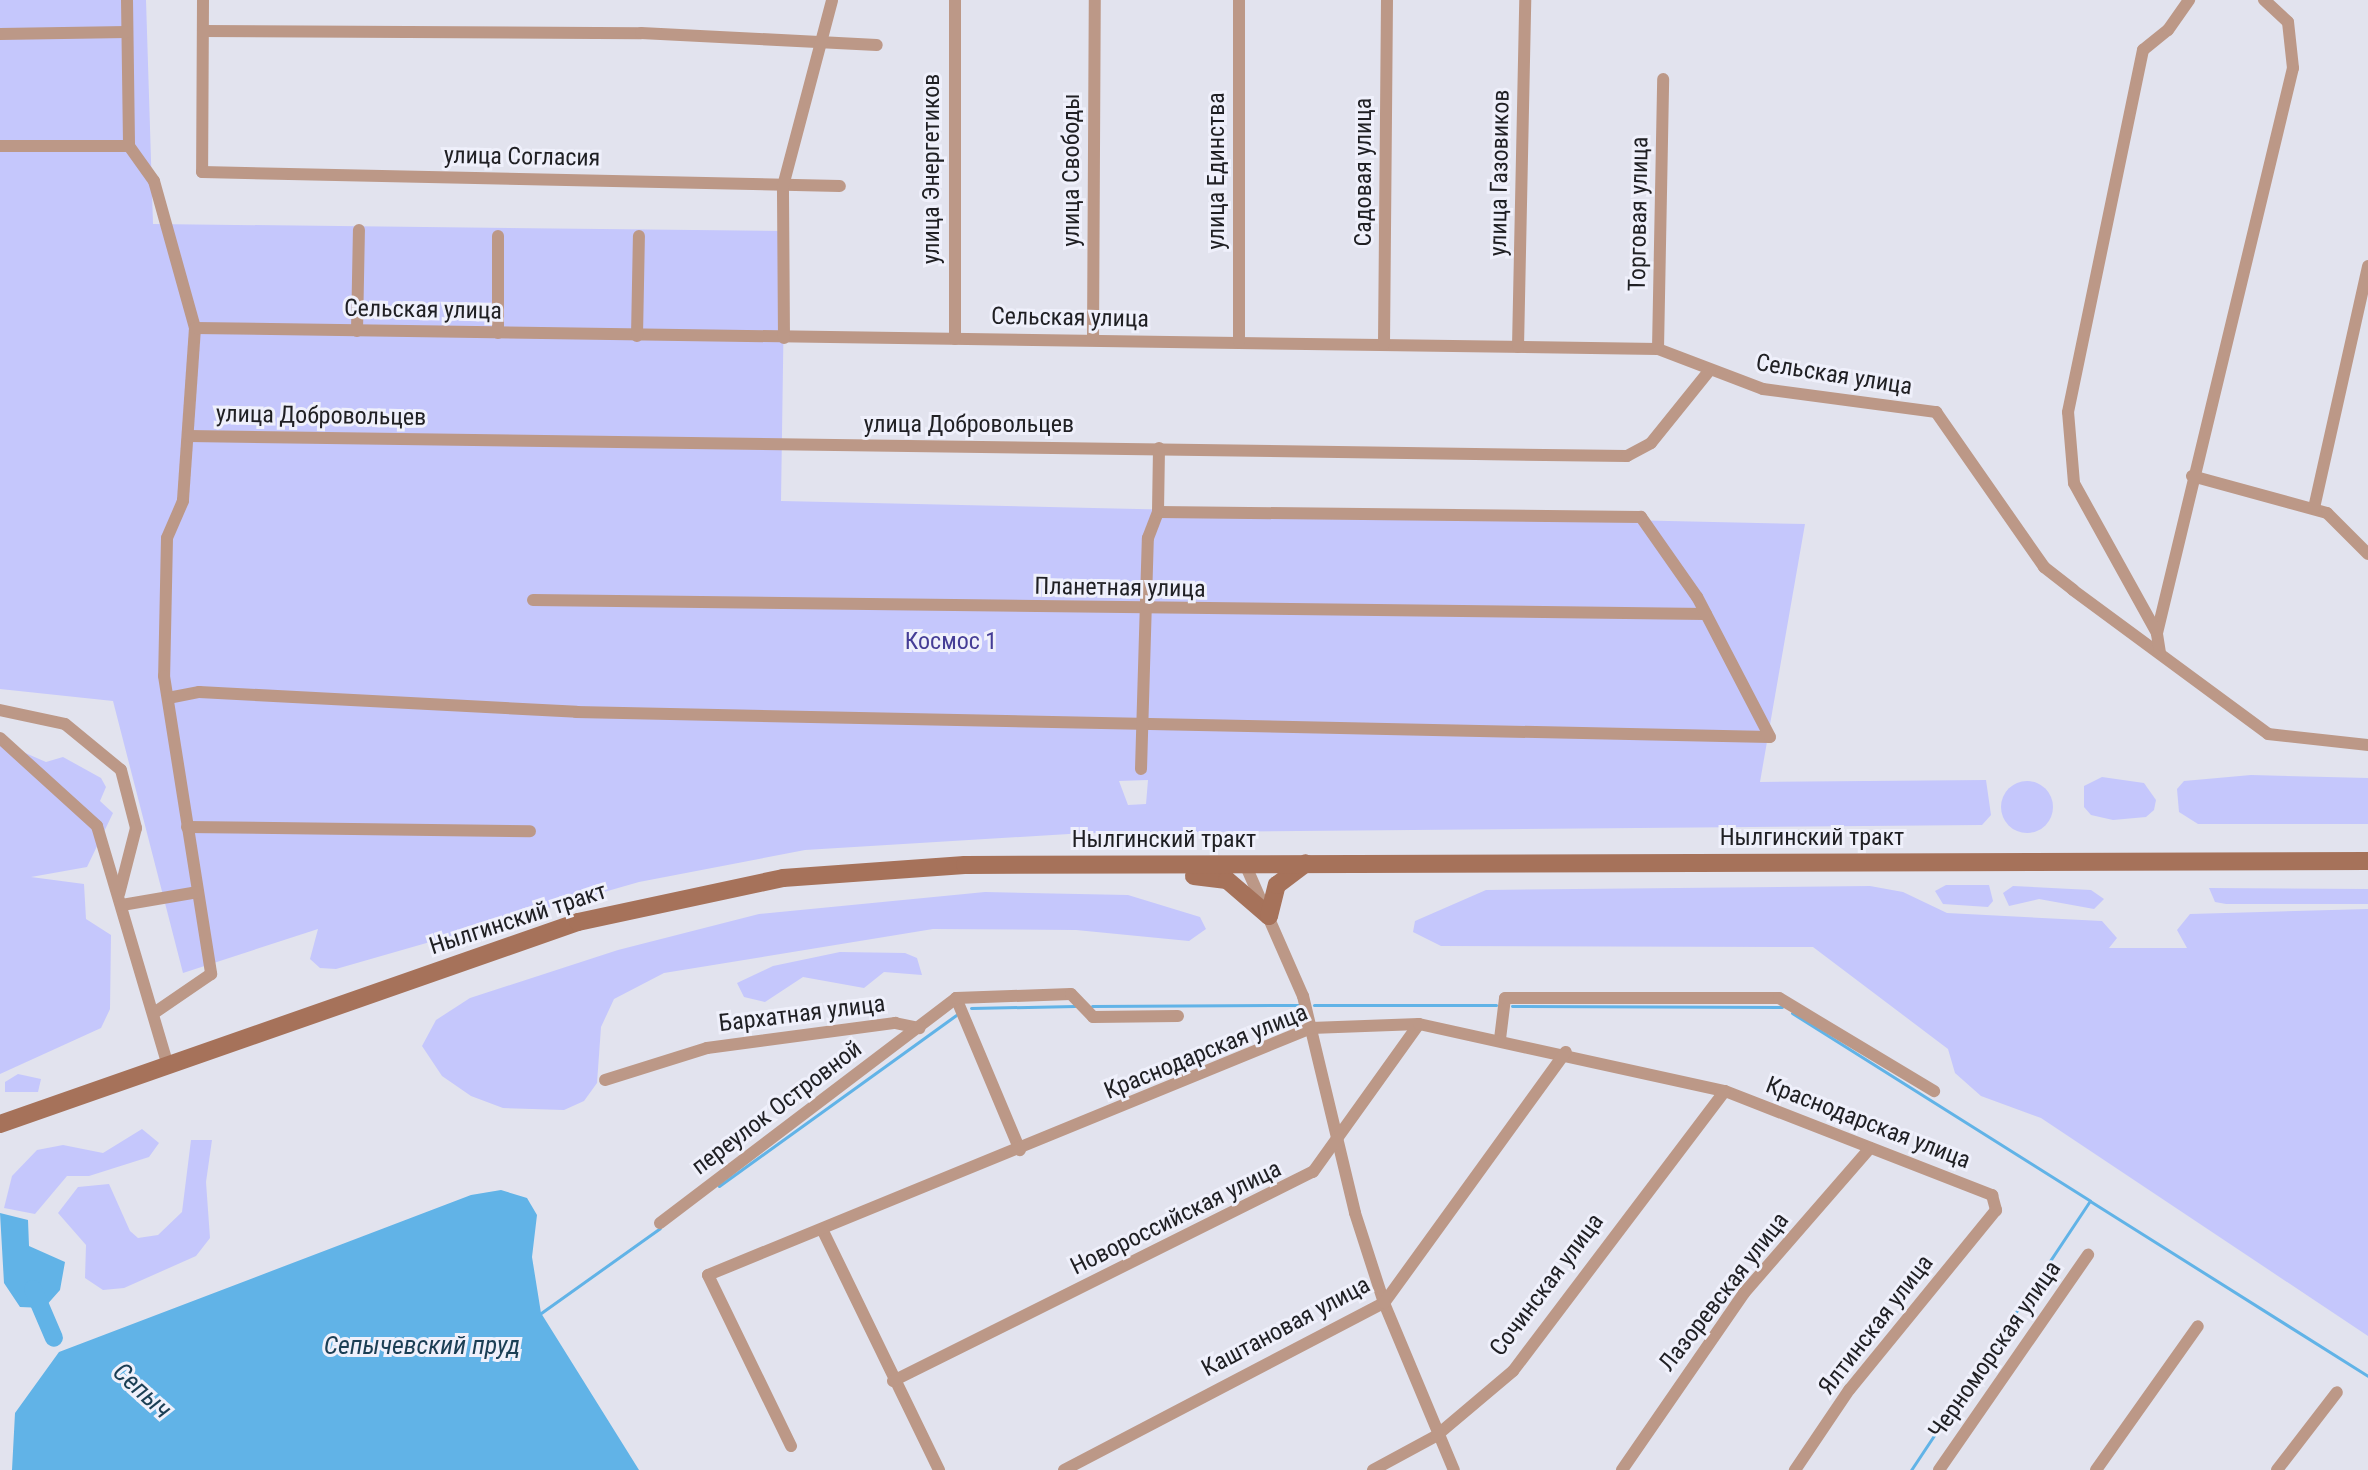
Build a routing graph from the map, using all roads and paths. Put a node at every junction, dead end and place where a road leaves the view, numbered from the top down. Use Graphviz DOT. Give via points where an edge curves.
graph roads {
  1 [pos="127,0"];
  2 [pos="203,0"];
  3 [pos="832,0"];
  4 [pos="955,0"];
  5 [pos="1095,0"];
  6 [pos="1239,0"];
  7 [pos="1387,0"];
  8 [pos="1525,0"];
  9 [pos="2189,0"];
  10 [pos="2264,0"];
  11 [pos="203,31"];
  12 [pos="127,32"];
  13 [pos="0,34"];
  14 [pos="821,38"];
  15 [pos="877,45"];
  16 [pos="1663,79"];
  17 [pos="0,146"];
  18 [pos="129,146"];
  19 [pos="783,186"];
  20 [pos="840,186"];
  21 [pos="359,230"];
  22 [pos="498,236"];
  23 [pos="639,236"];
  24 [pos="2368,266"];
  25 [pos="195,328"];
  26 [pos="357,331"];
  27 [pos="498,333"];
  28 [pos="637,336"];
  29 [pos="784,338"];
  30 [pos="955,339"];
  31 [pos="1093,340"];
  32 [pos="1239,342"];
  33 [pos="1384,344"];
  34 [pos="1518,347"];
  35 [pos="1658,349"];
  36 [pos="1710,370"];
  37 [pos="189,436"];
  38 [pos="1159,448"];
  39 [pos="2192,476"];
  40 [pos="2314,508"];
  41 [pos="1158,512"];
  42 [pos="2368,554"];
  43 [pos="533,600"];
  44 [pos="1146,610"];
  45 [pos="1706,614"];
  46 [pos="2157,633"];
  47 [pos="2160,653"];
  48 [pos="168,698"];
  49 [pos="0,710"];
  50 [pos="1146,723"];
  51 [pos="0,738"];
  52 [pos="2368,745"];
  53 [pos="1141,769"];
  54 [pos="187,827"];
  55 [pos="530,831"];
  56 [pos="2368,861"];
  57 [pos="1306,863"];
  58 [pos="1245,864"];
  59 [pos="991,865"];
  60 [pos="198,892"];
  61 [pos="120,899"];
  62 [pos="1269,916"];
  63 [pos="956,998"];
  64 [pos="154,1013"];
  65 [pos="1178,1016"];
  66 [pos="1419,1024"];
  67 [pos="919,1028"];
  68 [pos="1311,1028"];
  69 [pos="1500,1039"];
  70 [pos="1566,1052"];
  71 [pos="168,1066"];
  72 [pos="605,1080"];
  73 [pos="1725,1091"];
  74 [pos="1934,1091"];
  75 [pos="0,1124"];
  76 [pos="1336,1141"];
  77 [pos="1870,1148"];
  78 [pos="1020,1150"];
  79 [pos="1996,1210"];
  80 [pos="660,1223"];
  81 [pos="822,1229"];
  82 [pos="2088,1255"];
  83 [pos="1384,1303"];
  84 [pos="2198,1326"];
  85 [pos="893,1381"];
  86 [pos="2337,1392"];
  87 [pos="1436,1436"];
  88 [pos="791,1446"];
  89 [pos="939,1470"];
  90 [pos="1064,1470"];
  91 [pos="1373,1470"];
  92 [pos="1454,1470"];
  93 [pos="1622,1470"];
  94 [pos="1795,1470"];
  95 [pos="1939,1470"];
  96 [pos="2096,1470"];
  97 [pos="2277,1470"];
  1 -- 12 [label="street"];
  2 -- 11 [label="street"];
  3 -- 14 [label="street"];
  4 -- 30 [label="street, улица Энергетиков"];
  5 -- 31 [label="street, улица Свободы"];
  6 -- 32 [label="street, улица Единства"];
  7 -- 33 [label="street, Садовая улица"];
  8 -- 34 [label="street, улица Газовиков"];
  9 -- 46 [label="street" via="2168,30 2143,50 2068,412 2074,483"];
  10 -- 39 [label="street" via="2288,22 2293,68"];
  11 -- 14 [label="street"];
  11 -- 19 [label="street, улица Согласия" via="202,172"];
  12 -- 13 [label="street"];
  12 -- 18 [label="street"];
  14 -- 15 [label="street"];
  14 -- 19 [label="street"];
  16 -- 35 [label="street, Торговая улица"];
  17 -- 18 [label="street"];
  18 -- 25 [label="street" via="154,181"];
  19 -- 20 [label="street, улица Согласия"];
  19 -- 29 [label="street"];
  21 -- 26 [label="street"];
  22 -- 27 [label="street"];
  23 -- 28 [label="street"];
  24 -- 40 [label="street"];
  25 -- 26 [label="street, Сельская улица"];
  25 -- 37 [label="street"];
  26 -- 27 [label="street, Сельская улица"];
  27 -- 28 [label="street, Сельская улица"];
  28 -- 29 [label="street, Сельская улица"];
  29 -- 30 [label="street, Сельская улица"];
  30 -- 31 [label="street, Сельская улица"];
  31 -- 32 [label="street, Сельская улица"];
  32 -- 33 [label="street, Сельская улица"];
  33 -- 34 [label="street, Сельская улица"];
  34 -- 35 [label="street, Сельская улица"];
  35 -- 36 [label="street, Сельская улица"];
  36 -- 38 [label="street, улица Добровольцев" via="1651,443 1627,456"];
  36 -- 47 [label="street, Сельская улица" via="1763,389 1936,412 2044,567"];
  37 -- 38 [label="street, улица Добровольцев"];
  37 -- 48 [label="street" via="183,501 167,538"];
  38 -- 41 [label="street"];
  39 -- 40 [label="street"];
  39 -- 46 [label="street"];
  40 -- 42 [label="street"];
  41 -- 44 [label="street" via="1148,538"];
  41 -- 45 [label="street" via="1641,517"];
  43 -- 44 [label="street, Планетная улица"];
  44 -- 45 [label="street, Планетная улица"];
  44 -- 50 [label="street"];
  45 -- 50 [label="street" via="1770,737"];
  46 -- 47 [label="street"];
  47 -- 52 [label="street" via="2268,734"];
  48 -- 50 [label="street" via="199,692 576,712"];
  48 -- 54 [label="street"];
  49 -- 61 [label="street" via="65,724 121,770 136,828"];
  50 -- 53 [label="street"];
  51 -- 61 [label="street" via="97,826"];
  54 -- 55 [label="street"];
  54 -- 60 [label="street"];
  56 -- 57 [label="main road, Нылгинский тракт"];
  57 -- 58 [label="main road, Нылгинский тракт"];
  57 -- 62 [label="main road" via="1277,885"];
  58 -- 59 [label="main road, Нылгинский тракт"];
  58 -- 62 [label="street"];
  59 -- 62 [label="main road" via="1022,874 1215,876 1239,887"];
  59 -- 71 [label="main road, Нылгинский тракт" via="783,878 578,922"];
  60 -- 61 [label="street"];
  60 -- 64 [label="street" via="211,974"];
  61 -- 64 [label="street"];
  62 -- 68 [label="street"];
  63 -- 65 [label="street" via="1071,994 1093,1017"];
  63 -- 67 [label="street, Бархатная улица"];
  63 -- 78 [label="street"];
  64 -- 71 [label="street"];
  66 -- 68 [label="street, Краснодарская улица"];
  66 -- 69 [label="street, Краснодарская улица"];
  66 -- 76 [label="street, Новороссийская улица"];
  67 -- 72 [label="street, Бархатная улица" via="895,1023 707,1048"];
  67 -- 80 [label="street, переулок Островной"];
  68 -- 76 [label="street"];
  68 -- 78 [label="street, Краснодарская улица"];
  69 -- 70 [label="street, Краснодарская улица"];
  69 -- 74 [label="street" via="1505,998 1779,998"];
  70 -- 73 [label="street, Краснодарская улица"];
  70 -- 83 [label="street, Каштановая улица"];
  71 -- 75 [label="main road, Нылгинский тракт"];
  73 -- 77 [label="street, Краснодарская улица"];
  73 -- 87 [label="street, Сочинская улица" via="1513,1371"];
  76 -- 83 [label="street"];
  76 -- 85 [label="street, Новороссийская улица" via="1330,1157 1291,1187"];
  77 -- 79 [label="street, Краснодарская улица" via="1992,1195"];
  77 -- 93 [label="street, Лазоревская улица" via="1744,1293"];
  78 -- 81 [label="street, Краснодарская улица"];
  79 -- 94 [label="street, Ялтинская улица" via="1849,1390"];
  81 -- 85 [label="street"];
  81 -- 88 [label="street, Краснодарская улица" via="708,1275"];
  82 -- 95 [label="street, Черноморская улица"];
  83 -- 87 [label="street"];
  83 -- 90 [label="street, Каштановая улица"];
  84 -- 96 [label="street"];
  85 -- 89 [label="street"];
  86 -- 97 [label="street"];
  87 -- 91 [label="street, Сочинская улица"];
  87 -- 92 [label="street"];
}
